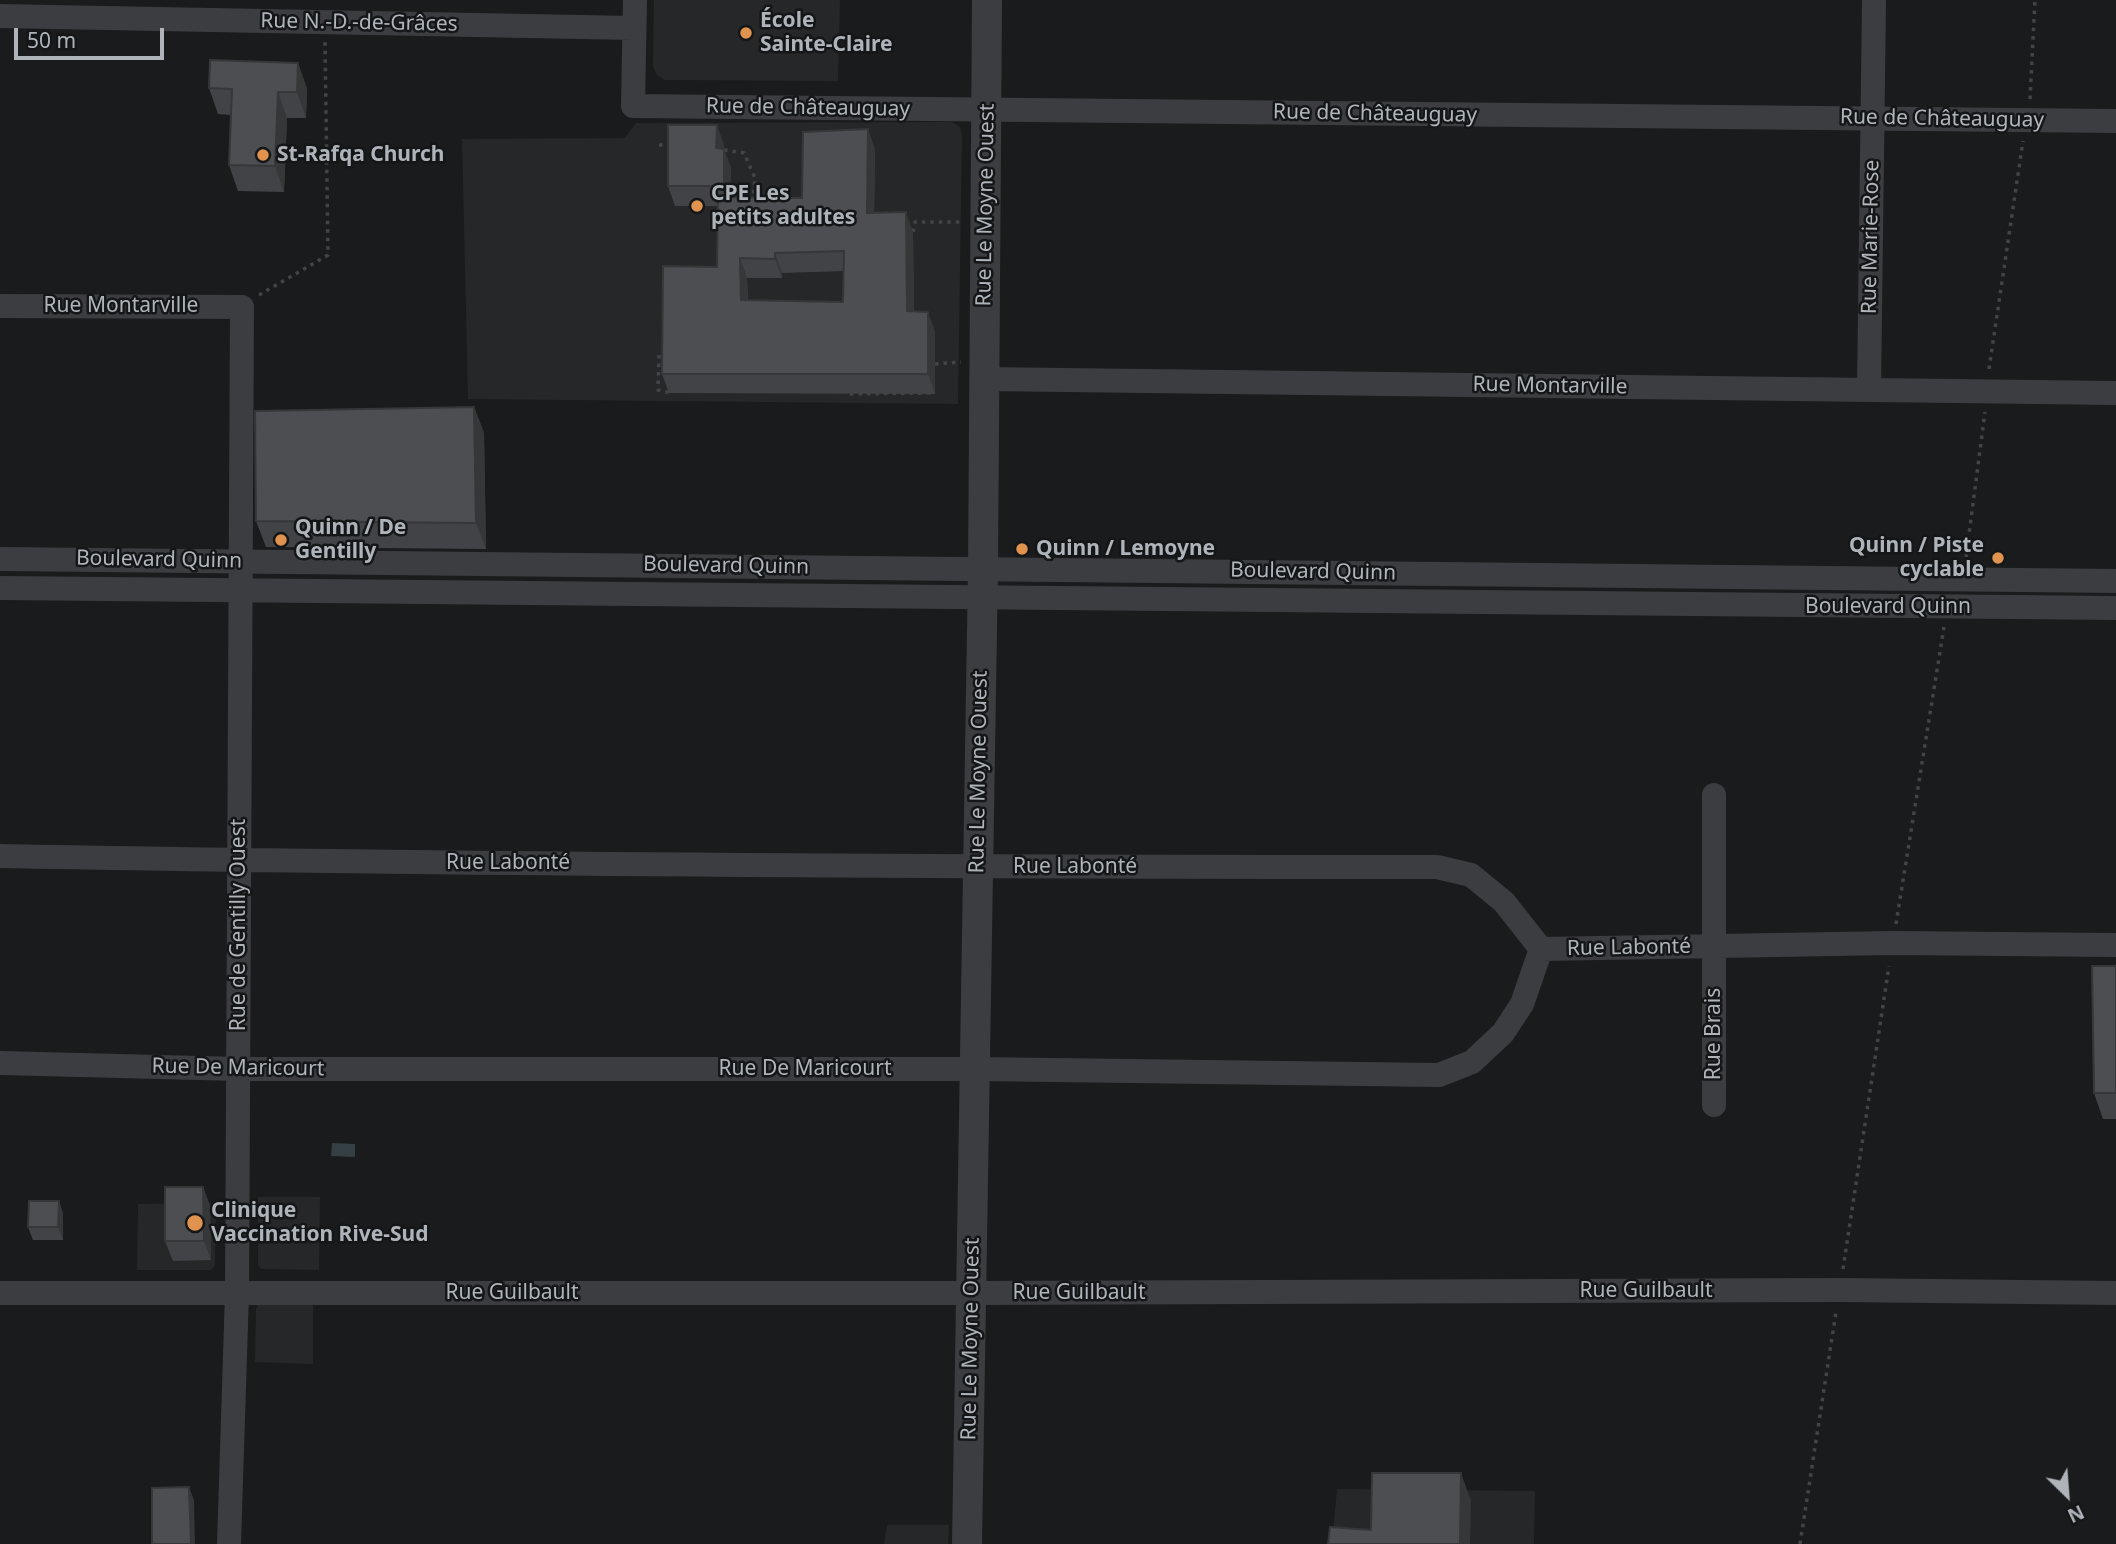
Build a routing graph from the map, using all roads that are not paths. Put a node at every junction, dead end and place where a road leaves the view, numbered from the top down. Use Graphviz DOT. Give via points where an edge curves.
graph roads {
  1 [pos="635,0"];
  2 [pos="987,0"];
  3 [pos="1874,0"];
  4 [pos="0,16"];
  5 [pos="634,28"];
  6 [pos="987,110"];
  7 [pos="1873,119"];
  8 [pos="2116,121"];
  9 [pos="0,306"];
  10 [pos="242,307"];
  11 [pos="984,379"];
  12 [pos="1869,390"];
  13 [pos="2116,393"];
  14 [pos="0,559"];
  15 [pos="240,561"];
  16 [pos="1451,574"];
  17 [pos="2116,581"];
  18 [pos="983,584"];
  19 [pos="0,588"];
  20 [pos="239,590"];
  21 [pos="1451,603"];
  22 [pos="2116,608"];
  23 [pos="1714,795"];
  24 [pos="0,856"];
  25 [pos="238,861"];
  26 [pos="977,867"];
  27 [pos="2116,945"];
  28 [pos="1714,946"];
  29 [pos="1541,949"];
  30 [pos="0,1063"];
  31 [pos="239,1069"];
  32 [pos="975,1069"];
  33 [pos="1714,1105"];
  34 [pos="0,1293"];
  35 [pos="237,1293"];
  36 [pos="972,1293"];
  37 [pos="2116,1293"];
  38 [pos="229,1544"];
  39 [pos="967,1544"];
  1 -- 5 [label="street"];
  2 -- 6 [label="street, Rue Le Moyne Ouest"];
  3 -- 7 [label="street, Rue Marie-Rose"];
  4 -- 5 [label="street, Rue N.-D.-de-Grâces"];
  5 -- 6 [label="street, Rue de Châteauguay" via="633,106"];
  6 -- 7 [label="street, Rue de Châteauguay"];
  6 -- 11 [label="street, Rue Le Moyne Ouest"];
  7 -- 8 [label="street, Rue de Châteauguay"];
  7 -- 12 [label="street, Rue Marie-Rose"];
  9 -- 10 [label="street, Rue Montarville"];
  10 -- 15 [label="street, Rue de Gentilly Ouest"];
  11 -- 12 [label="street, Rue Montarville"];
  11 -- 18 [label="street, Rue Le Moyne Ouest"];
  12 -- 13 [label="street, Rue Montarville"];
  14 -- 15 [label="street, Boulevard Quinn"];
  15 -- 18 [label="street, Boulevard Quinn"];
  15 -- 20 [label="street, Rue de Gentilly Ouest"];
  16 -- 17 [label="street, Boulevard Quinn"];
  16 -- 18 [label="street, Boulevard Quinn"];
  16 -- 21 [label="street"];
  18 -- 20 [label="street, Boulevard Quinn"];
  18 -- 21 [label="street, Boulevard Quinn"];
  18 -- 26 [label="street, Rue Le Moyne Ouest"];
  19 -- 20 [label="street, Boulevard Quinn"];
  20 -- 25 [label="street, Rue de Gentilly Ouest"];
  21 -- 22 [label="street, Boulevard Quinn"];
  23 -- 28 [label="street, Rue Brais"];
  24 -- 25 [label="street, Rue Labonté"];
  25 -- 26 [label="street, Rue Labonté"];
  25 -- 31 [label="street, Rue de Gentilly Ouest"];
  26 -- 29 [label="street, Rue Labonté" via="1437,867 1471,875 1504,902"];
  26 -- 32 [label="street, Rue Le Moyne Ouest"];
  27 -- 28 [label="street, Rue Labonté"];
  28 -- 29 [label="street, Rue Labonté"];
  28 -- 33 [label="street, Rue Brais"];
  29 -- 32 [label="street, Rue De Maricourt" via="1522,1004 1503,1033 1472,1062 1439,1075"];
  30 -- 31 [label="street, Rue De Maricourt"];
  31 -- 32 [label="street, Rue De Maricourt"];
  31 -- 35 [label="street, Rue de Gentilly Ouest"];
  32 -- 36 [label="street, Rue Le Moyne Ouest"];
  34 -- 35 [label="street, Rue Guilbault"];
  35 -- 36 [label="street, Rue Guilbault"];
  35 -- 38 [label="street, Rue de Gentilly Ouest"];
  36 -- 37 [label="street, Rue Guilbault"];
  36 -- 39 [label="street, Rue Le Moyne Ouest"];
}
